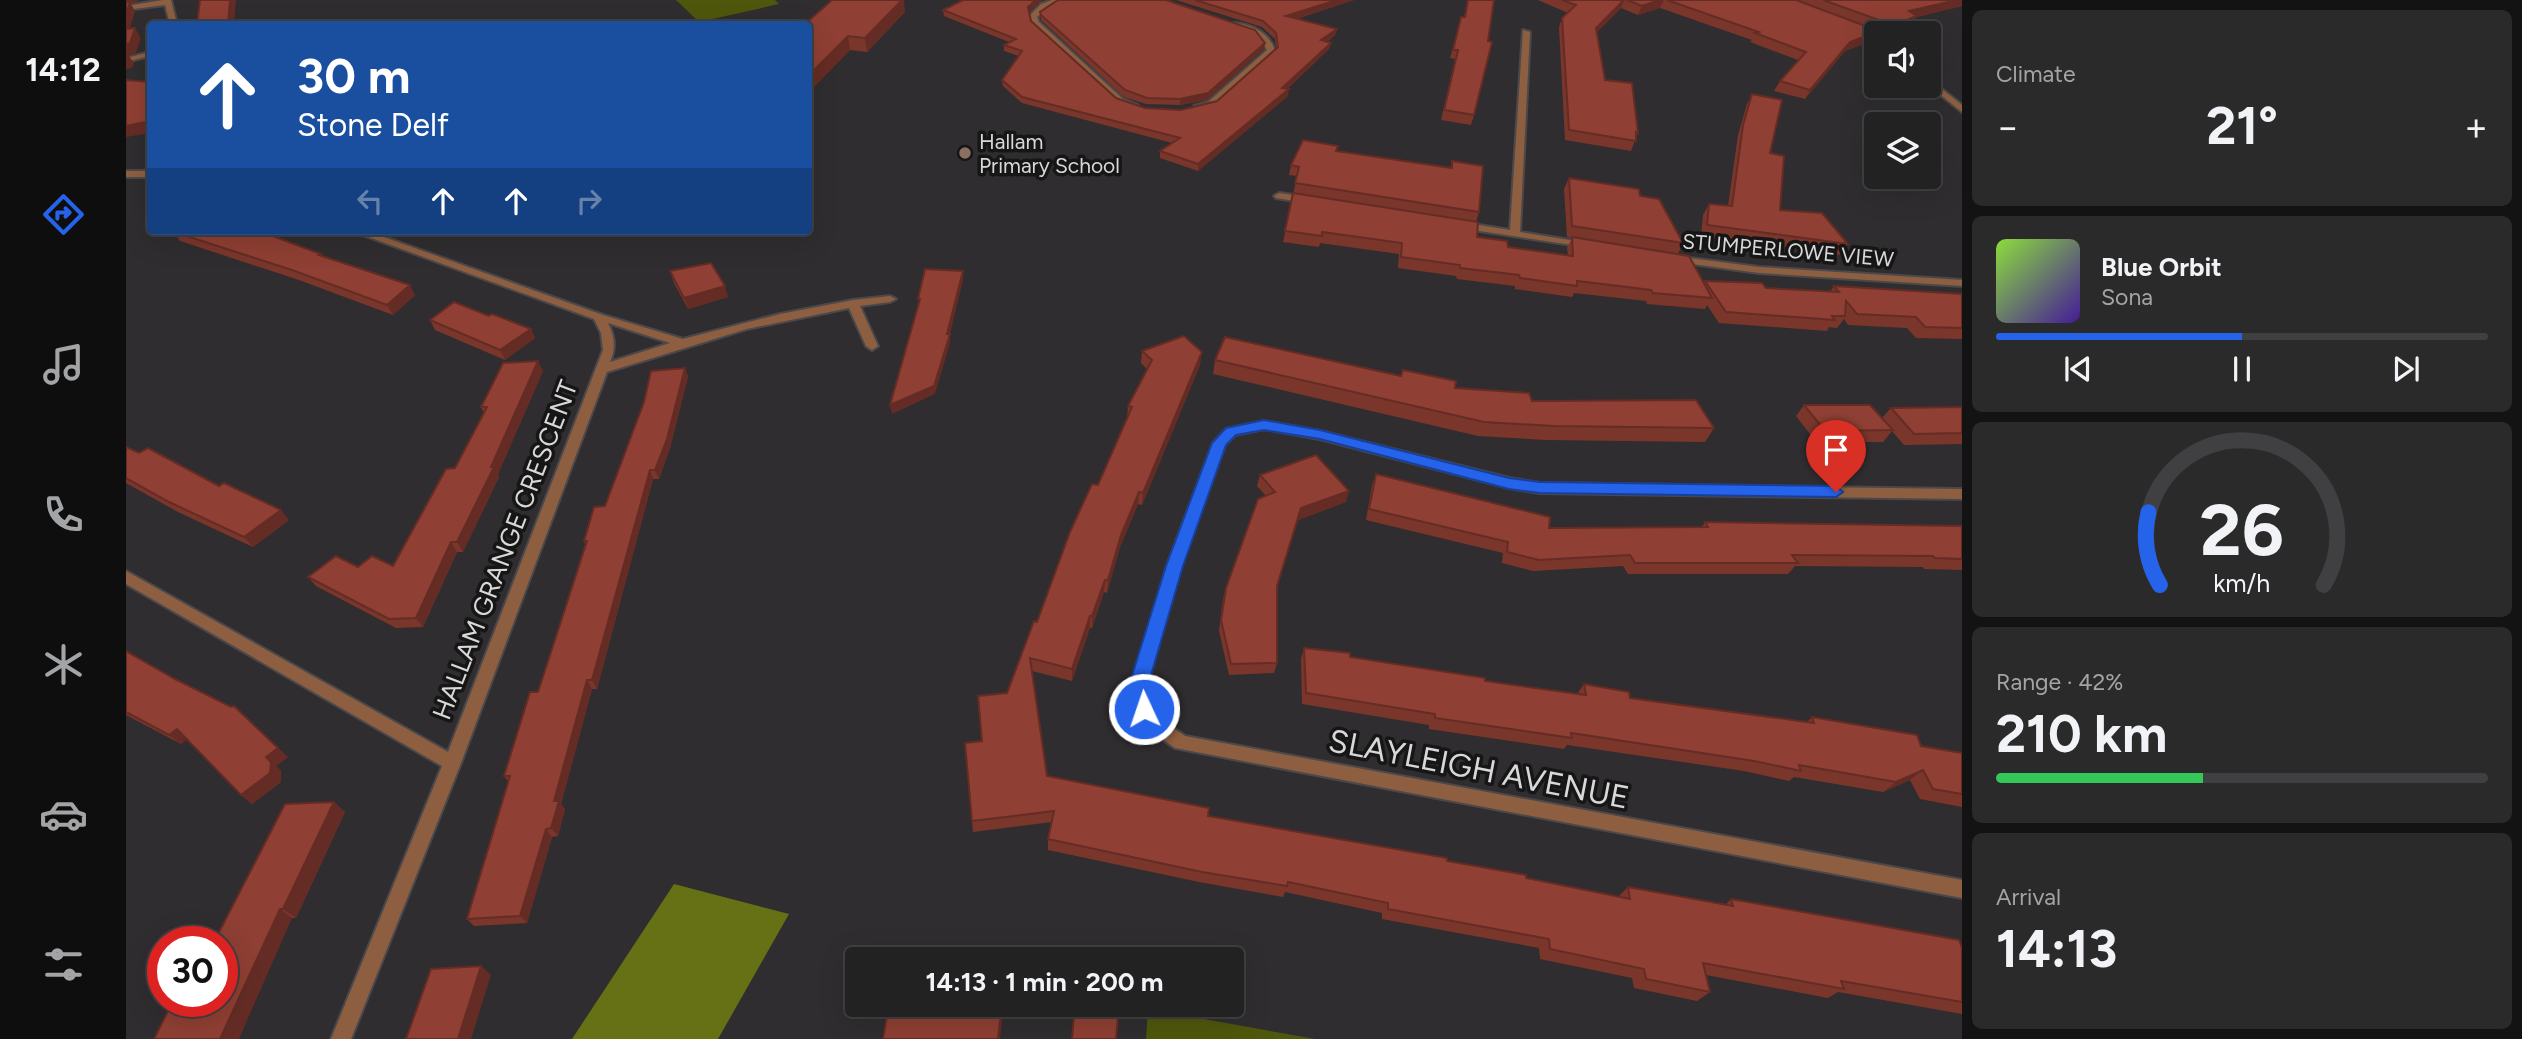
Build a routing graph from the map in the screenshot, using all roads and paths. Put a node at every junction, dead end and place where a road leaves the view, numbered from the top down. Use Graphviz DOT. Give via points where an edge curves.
graph roads {
  1 [pos="1058,0"];
  2 [pos="167,1"];
  3 [pos="126,8"];
  4 [pos="173,21"];
  5 [pos="1232,24"];
  6 [pos="1526,32"];
  7 [pos="147,55"];
  8 [pos="126,60"];
  9 [pos="1941,91"];
  10 [pos="1145,109"];
  11 [pos="1962,109"];
  12 [pos="1188,110"];
  13 [pos="126,174"];
  14 [pos="147,174"];
  15 [pos="1279,196"];
  16 [pos="1318,202"];
  17 [pos="1449,224"];
  18 [pos="1515,234"];
  19 [pos="368,235"];
  20 [pos="1598,247"];
  21 [pos="1667,258"];
  22 [pos="1962,283"];
  23 [pos="890,299"];
  24 [pos="853,303"];
  25 [pos="599,317"];
  26 [pos="680,342"];
  27 [pos="872,346"];
  28 [pos="603,369"];
  29 [pos="1962,494"];
  30 [pos="126,577"];
  31 [pos="452,763"];
  32 [pos="1962,889"];
  33 [pos="341,1039"];
  1 -- 10 [label="street" via="1035,11 1037,23 1120,101"];
  2 -- 3 [label="street"];
  2 -- 4 [label="street"];
  5 -- 12 [label="street" via="1264,36 1271,51 1211,104"];
  6 -- 18 [label="street"];
  7 -- 8 [label="street"];
  9 -- 11 [label="street"];
  13 -- 14 [label="street"];
  15 -- 16 [label="street"];
  17 -- 18 [label="street"];
  18 -- 20 [label="street"];
  19 -- 25 [label="street"];
  21 -- 22 [label="street, STUMPERLOWE VIEW" via="1759,270"];
  23 -- 24 [label="street"];
  24 -- 26 [label="street"];
  24 -- 27 [label="street"];
  25 -- 26 [label="street"];
  25 -- 28 [label="street, HALLAM GRANGE CRESCENT" via="609,350"];
  26 -- 28 [label="street"];
  28 -- 31 [label="street, HALLAM GRANGE CRESCENT"];
  29 -- 32 [label="street, SLAYLEIGH AVENUE" via="1540,488 1320,435 1264,425 1231,432 1219,443 1174,566 1140,682 1144,709 1158,727 1181,743"];
  30 -- 31 [label="street"];
  31 -- 33 [label="street, HALLAM GRANGE CRESCENT"];
}
